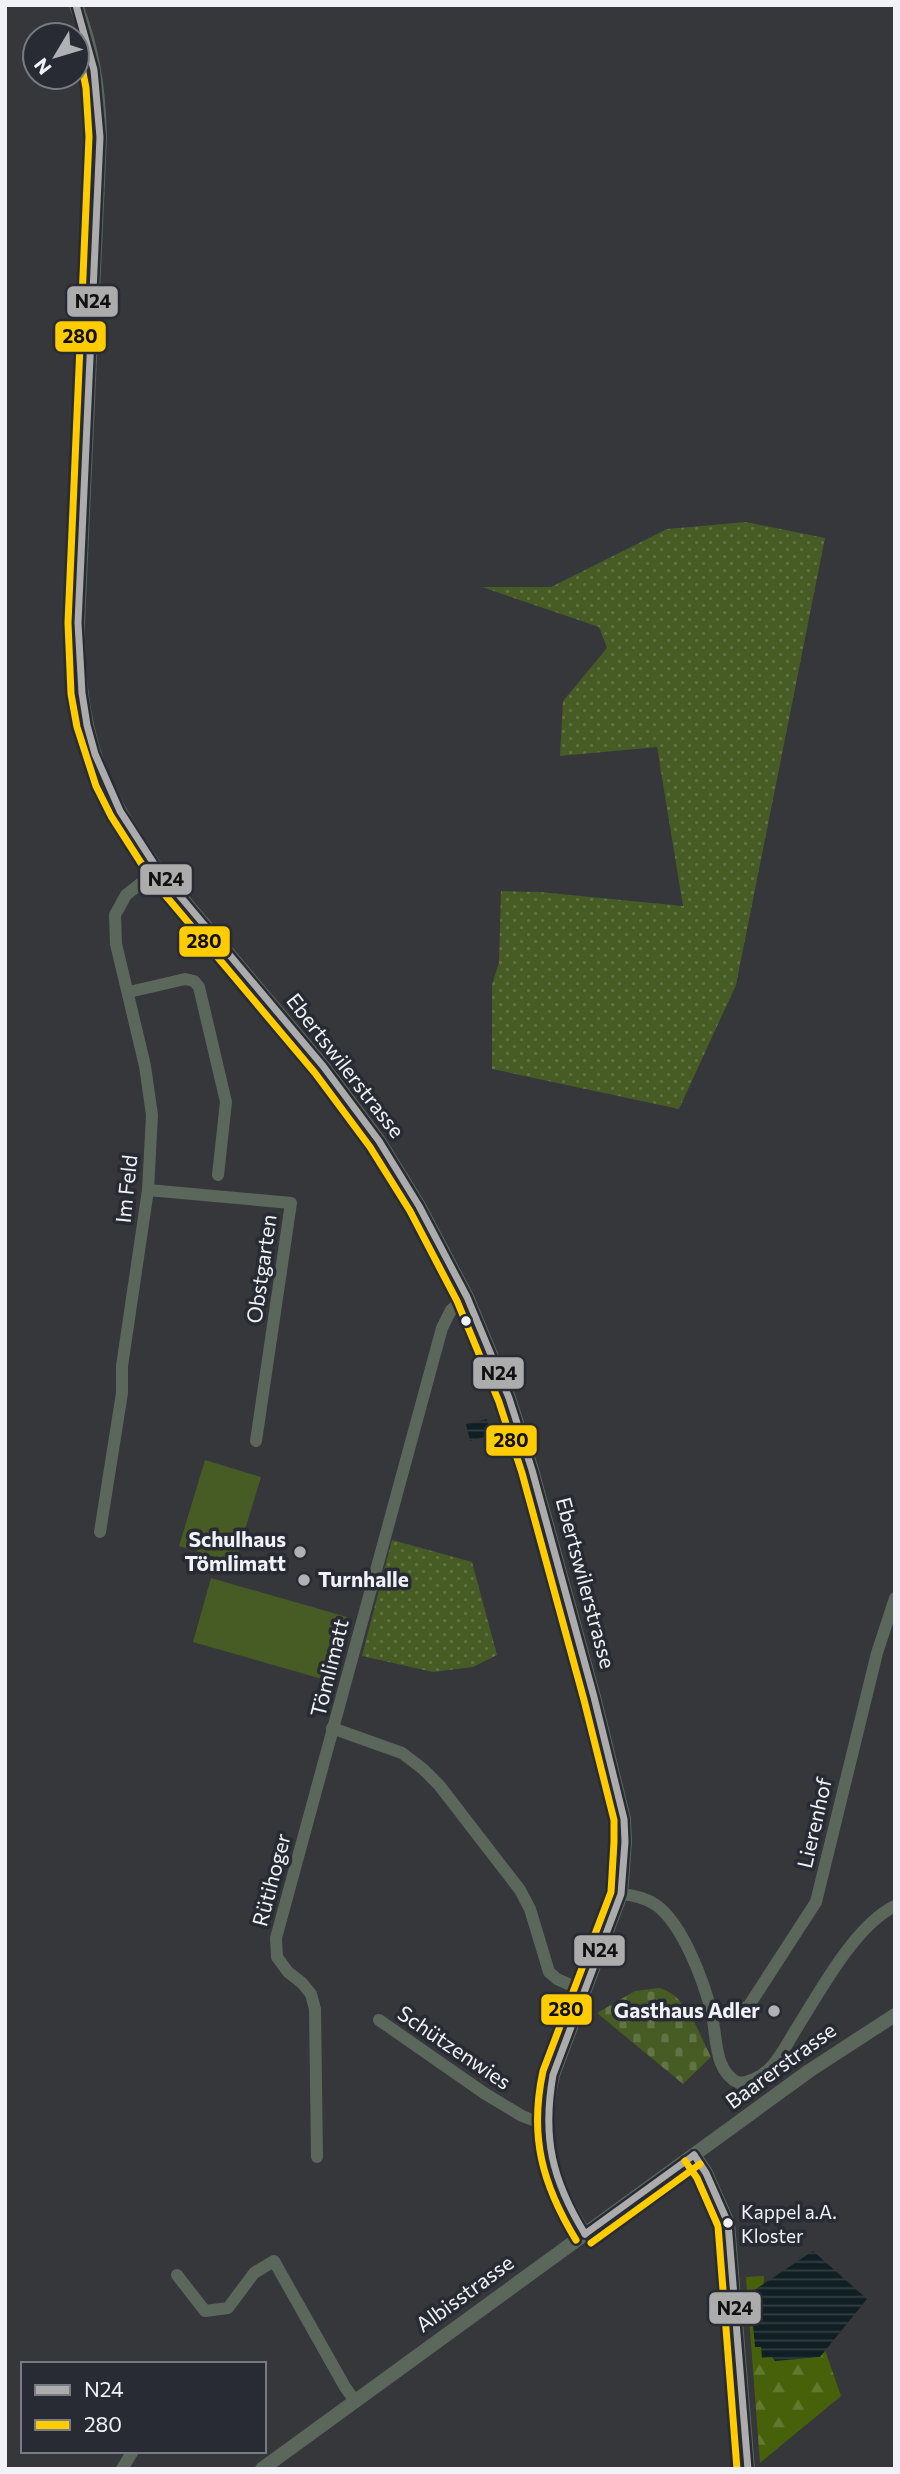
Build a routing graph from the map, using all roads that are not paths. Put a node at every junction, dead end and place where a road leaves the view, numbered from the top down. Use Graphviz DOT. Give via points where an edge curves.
graph roads {
  1 [pos="75,5"];
  2 [pos="158,870"];
  3 [pos="129,992"];
  4 [pos="218,1175"];
  5 [pos="148,1189"];
  6 [pos="467,1297"];
  7 [pos="256,1441"];
  8 [pos="100,1532"];
  9 [pos="895,1598"];
  10 [pos="332,1728"];
  11 [pos="621,1894"];
  12 [pos="895,1906"];
  13 [pos="584,1991"];
  14 [pos="712,2014"];
  15 [pos="895,2015"];
  16 [pos="379,2020"];
  17 [pos="546,2125"];
  18 [pos="694,2155"];
  19 [pos="317,2157"];
  20 [pos="585,2234"];
  21 [pos="177,2275"];
  22 [pos="355,2401"];
  23 [pos="132,2453"];
  24 [pos="122,2469"];
  25 [pos="262,2469"];
  26 [pos="748,2469"];
  1 -- 2 [label="street, Ebertswilerstrasse" via="96,74 100,137 78,623 81,697 91,744 113,802"];
  2 -- 3 [label="street, Im Feld" via="126,895 115,915 116,944"];
  2 -- 6 [label="street, Ebertswilerstrasse" via="356,1109 419,1206"];
  3 -- 4 [label="street" via="185,979 198,987 226,1102"];
  3 -- 5 [label="street, Im Feld" via="152,1115"];
  5 -- 7 [label="street, Obstgarten" via="291,1203"];
  5 -- 8 [label="street, Im Feld"];
  6 -- 10 [label="street, Tömlimatt" via="451,1310 442,1328"];
  6 -- 11 [label="street, Ebertswilerstrasse" via="494,1358 528,1458 594,1697 624,1819"];
  9 -- 14 [label="street, Lierenhof" via="877,1653 816,1902 748,2007"];
  10 -- 13 [label="street, Tömlimatt" via="402,1753 439,1785 520,1891 549,1972"];
  10 -- 19 [label="street, Rütihoger" via="276,1938 277,1957 312,1994 315,2009"];
  11 -- 13 [label="street, Ebertswilerstrasse"];
  11 -- 14 [label="street" via="642,1898 670,1918 699,1975"];
  12 -- 14 [label="street" via="855,1942 779,2057 757,2078 739,2083 726,2074"];
  13 -- 17 [label="street, Ebertswilerstrasse" via="553,2074"];
  15 -- 18 [label="street, Baarerstrasse"];
  16 -- 17 [label="street, Schützenwies" via="484,2093"];
  17 -- 20 [label="street, Ebertswilerstrasse" via="555,2177"];
  18 -- 20 [label="street, Albisstrasse"];
  18 -- 26 [label="street" via="728,2223"];
  20 -- 22 [label="street, Albisstrasse"];
  21 -- 22 [label="street" via="205,2311 228,2308 254,2273 274,2261"];
  22 -- 25 [label="street, Albisstrasse"];
  23 -- 24 [label="street"];
}
